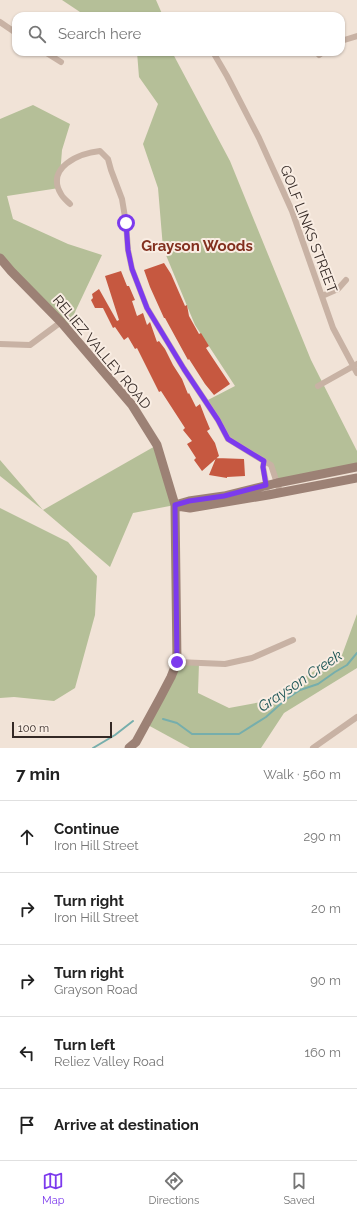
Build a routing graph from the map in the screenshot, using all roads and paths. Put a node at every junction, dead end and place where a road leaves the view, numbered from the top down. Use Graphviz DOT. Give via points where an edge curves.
graph roads {
  1 [pos="0,22"];
  2 [pos="12,30"];
  3 [pos="357,36"];
  4 [pos="345,40"];
  5 [pos="51,56"];
  6 [pos="215,56"];
  7 [pos="60,62"];
  8 [pos="70,204"];
  9 [pos="0,258"];
  10 [pos="346,280"];
  11 [pos="322,296"];
  12 [pos="60,322"];
  13 [pos="0,344"];
  14 [pos="355,365"];
  15 [pos="357,373"];
  16 [pos="318,386"];
  17 [pos="264,461"];
  18 [pos="357,467"];
  19 [pos="357,478"];
  20 [pos="277,483"];
  21 [pos="266,485"];
  22 [pos="280,492"];
  23 [pos="268,495"];
  24 [pos="175,505"];
  25 [pos="293,640"];
  26 [pos="177,662"];
  27 [pos="357,717"];
  28 [pos="129,748"];
  29 [pos="313,748"];
  1 -- 2 [label="street"];
  3 -- 4 [label="street"];
  5 -- 7 [label="street"];
  6 -- 11 [label="street, GOLF LINKS STREET" via="259,138 292,211"];
  8 -- 17 [label="street" via="59,188 57,178 60,170 74,158 100,151 108,159 122,199 132,269 147,308 228,439"];
  9 -- 12 [label="main road, RELIEZ VALLEY ROAD"];
  10 -- 11 [label="street" via="338,289"];
  11 -- 14 [label="street, GOLF LINKS STREET" via="333,328"];
  12 -- 13 [label="street" via="30,345"];
  12 -- 24 [label="main road, RELIEZ VALLEY ROAD" via="132,405 144,424 157,445"];
  14 -- 15 [label="street, GOLF LINKS STREET"];
  14 -- 16 [label="street"];
  17 -- 20 [label="street" via="271,465"];
  17 -- 21 [label="street"];
  18 -- 20 [label="main road"];
  19 -- 22 [label="main road"];
  20 -- 21 [label="main road"];
  20 -- 22 [label="street"];
  21 -- 23 [label="street"];
  21 -- 24 [label="main road"];
  22 -- 23 [label="main road"];
  23 -- 24 [label="main road" via="190,508"];
  24 -- 26 [label="main road, RELIEZ VALLEY ROAD"];
  25 -- 26 [label="street" via="252,658 225,664"];
  26 -- 28 [label="main road, RELIEZ VALLEY ROAD" via="136,742"];
  27 -- 29 [label="street"];
}
